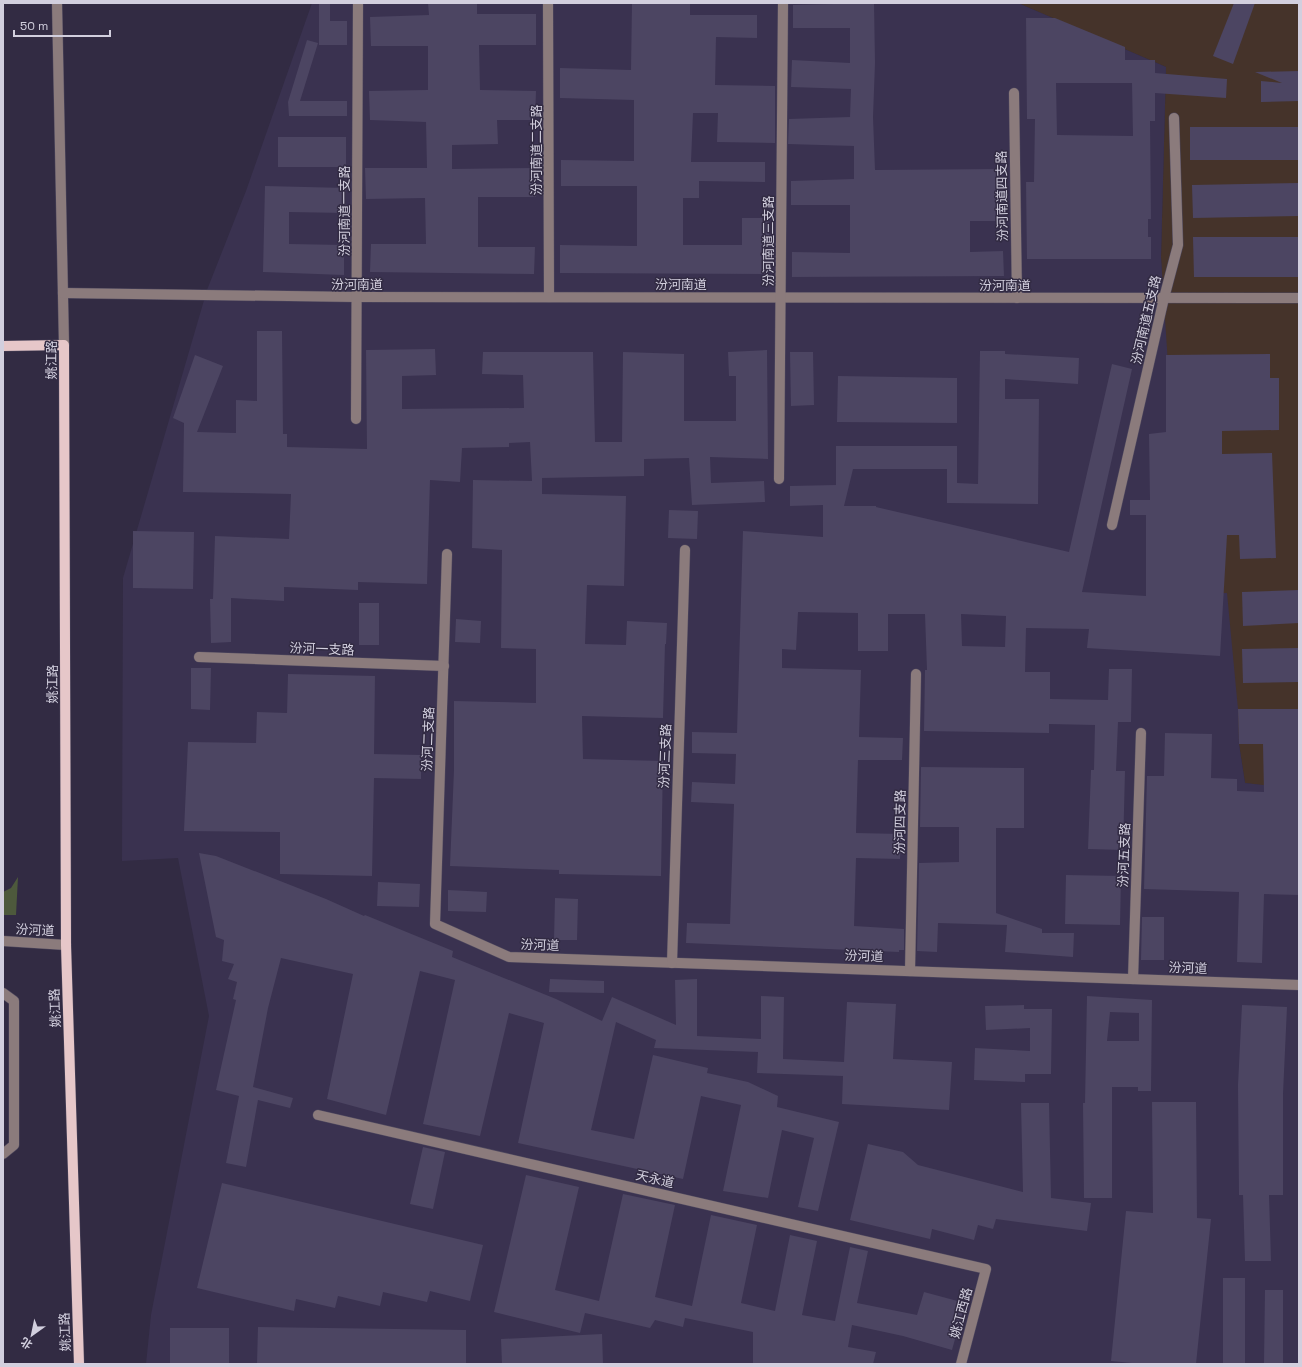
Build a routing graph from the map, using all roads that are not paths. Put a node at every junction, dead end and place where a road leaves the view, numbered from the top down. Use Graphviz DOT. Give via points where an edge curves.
graph roads {
  1 [pos="57,3"];
  2 [pos="358,3"];
  3 [pos="548,3"];
  4 [pos="783,3"];
  5 [pos="1014,93"];
  6 [pos="1174,118"];
  7 [pos="63,294"];
  8 [pos="356,297"];
  9 [pos="550,297"];
  10 [pos="781,297"];
  11 [pos="1017,298"];
  12 [pos="1164,298"];
  13 [pos="1299,298"];
  14 [pos="3,346"];
  15 [pos="64,346"];
  16 [pos="356,419"];
  17 [pos="780,479"];
  18 [pos="1112,525"];
  19 [pos="685,550"];
  20 [pos="447,554"];
  21 [pos="199,657"];
  22 [pos="444,666"];
  23 [pos="916,674"];
  24 [pos="1141,733"];
  25 [pos="435,924"];
  26 [pos="3,941"];
  27 [pos="66,945"];
  28 [pos="672,963"];
  29 [pos="910,971"];
  30 [pos="1133,979"];
  31 [pos="1299,985"];
  32 [pos="3,993"];
  33 [pos="318,1115"];
  34 [pos="3,1154"];
  35 [pos="986,1269"];
  36 [pos="79,1364"];
  37 [pos="961,1364"];
  1 -- 7 [label="street, 姚江路"];
  2 -- 8 [label="street, 汾河南道一支路"];
  3 -- 9 [label="street, 汾河南道二支路"];
  4 -- 10 [label="street, 汾河南道三支路"];
  5 -- 11 [label="street, 汾河南道四支路"];
  6 -- 12 [label="street, 汾河南道五支路" via="1178,245"];
  7 -- 8 [label="street, 汾河南道"];
  7 -- 15 [label="street, 姚江路"];
  8 -- 9 [label="street, 汾河南道"];
  8 -- 16 [label="street, 汾河南道一支路"];
  9 -- 10 [label="street, 汾河南道"];
  10 -- 11 [label="street, 汾河南道"];
  10 -- 17 [label="street, 汾河南道三支路"];
  11 -- 12 [label="street, 汾河南道"];
  12 -- 13 [label="street, 汾河南道"];
  12 -- 18 [label="street, 汾河南道五支路"];
  14 -- 15 [label="main road"];
  15 -- 27 [label="main road, 姚江路"];
  19 -- 28 [label="street, 汾河三支路"];
  20 -- 22 [label="street, 汾河二支路"];
  21 -- 22 [label="street, 汾河一支路"];
  22 -- 25 [label="street, 汾河二支路"];
  23 -- 29 [label="street, 汾河四支路"];
  24 -- 30 [label="street, 汾河五支路"];
  25 -- 28 [label="street, 汾河道" via="509,957"];
  26 -- 27 [label="street, 汾河道"];
  27 -- 36 [label="main road, 姚江路"];
  28 -- 29 [label="street, 汾河道"];
  29 -- 30 [label="street, 汾河道"];
  30 -- 31 [label="street, 汾河道"];
  32 -- 34 [label="street" via="14,1001 14,1145"];
  33 -- 35 [label="street, 天永道"];
  35 -- 37 [label="street, 姚江西路"];
}
